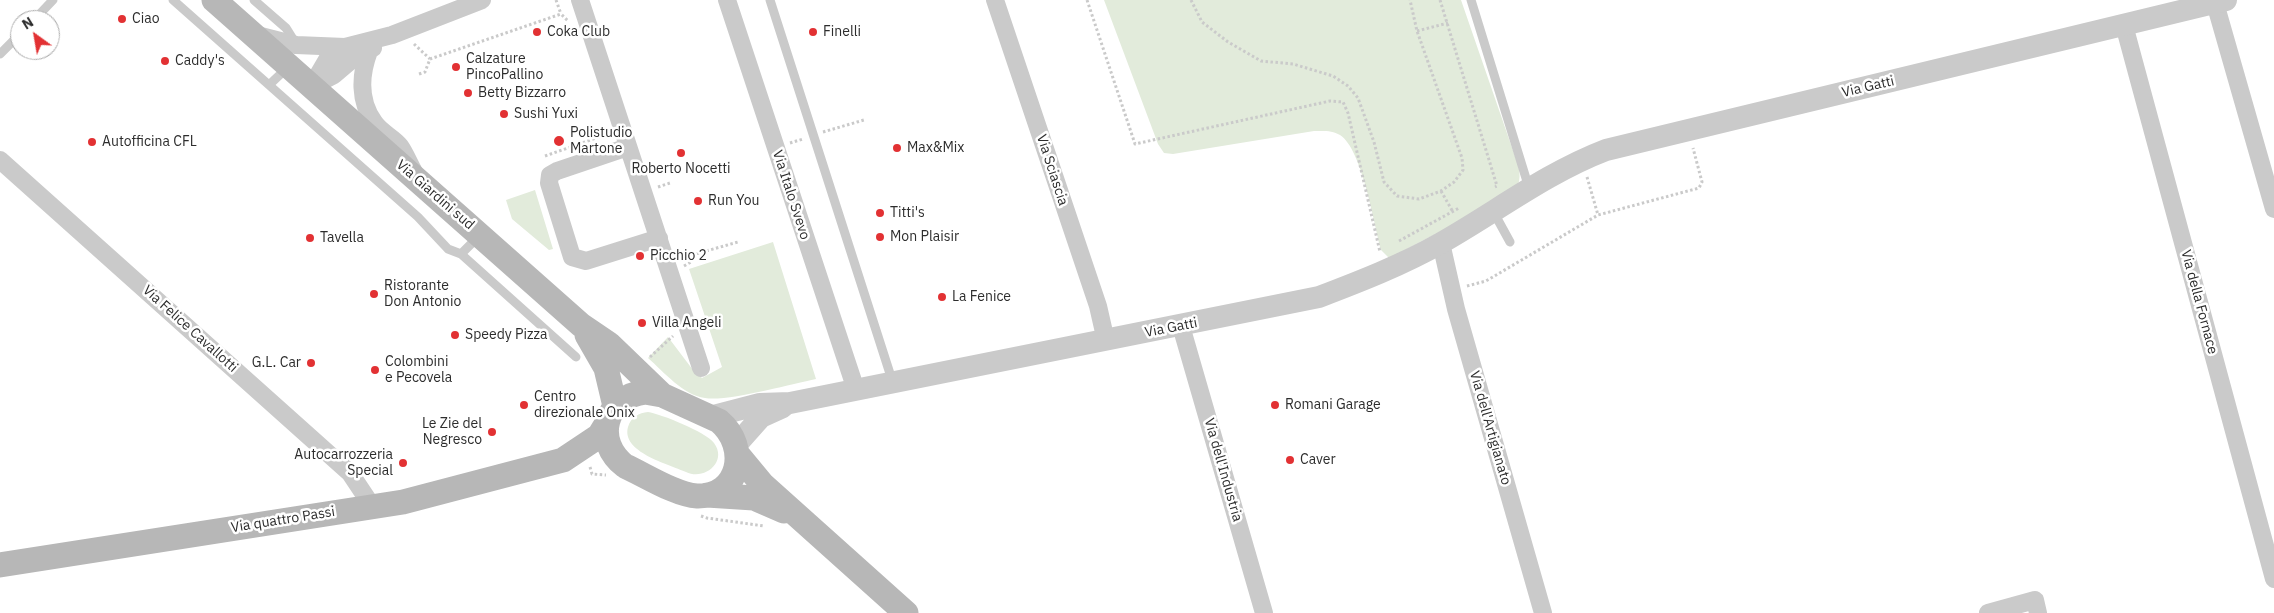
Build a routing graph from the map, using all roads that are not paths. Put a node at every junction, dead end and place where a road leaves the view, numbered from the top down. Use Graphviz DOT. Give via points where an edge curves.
graph roads {
  1 [pos="54,0"];
  2 [pos="173,0"];
  3 [pos="214,0"];
  4 [pos="254,0"];
  5 [pos="482,0"];
  6 [pos="580,0"];
  7 [pos="726,0"];
  8 [pos="770,0"];
  9 [pos="995,0"];
  10 [pos="1471,0"];
  11 [pos="2220,2"];
  12 [pos="445,6"];
  13 [pos="44,10"];
  14 [pos="2124,25"];
  15 [pos="392,35"];
  16 [pos="10,44"];
  17 [pos="345,47"];
  18 [pos="369,52"];
  19 [pos="0,54"];
  20 [pos="292,56"];
  21 [pos="269,85"];
  22 [pos="311,87"];
  23 [pos="628,147"];
  24 [pos="0,160"];
  25 [pos="420,182"];
  26 [pos="1529,189"];
  27 [pos="1491,200"];
  28 [pos="2274,209"];
  29 [pos="480,235"];
  30 [pos="659,238"];
  31 [pos="1510,242"];
  32 [pos="1441,243"];
  33 [pos="461,254"];
  34 [pos="581,326"];
  35 [pos="1181,326"];
  36 [pos="1106,341"];
  37 [pos="576,357"];
  38 [pos="701,368"];
  39 [pos="893,383"];
  40 [pos="856,390"];
  41 [pos="662,395"];
  42 [pos="790,403"];
  43 [pos="611,415"];
  44 [pos="710,417"];
  45 [pos="737,450"];
  46 [pos="563,460"];
  47 [pos="616,471"];
  48 [pos="703,505"];
  49 [pos="372,506"];
  50 [pos="802,520"];
  51 [pos="0,565"];
  52 [pos="2274,579"];
  53 [pos="906,613"];
  54 [pos="1264,613"];
  55 [pos="1543,613"];
  56 [pos="1988,613"];
  57 [pos="2038,613"];
  1 -- 13 [label="lane"];
  2 -- 21 [label="lane"];
  3 -- 20 [label="main road, Via Giardini sud" via="251,33"];
  4 -- 20 [label="lane" via="286,28"];
  5 -- 12 [label="street"];
  6 -- 23 [label="street"];
  7 -- 40 [label="street, Via Italo Svevo"];
  8 -- 39 [label="lane"];
  9 -- 36 [label="street, Via Sciascia" via="1098,306"];
  10 -- 26 [label="lane"];
  11 -- 14 [label="street, Via Gatti"];
  11 -- 28 [label="street, Via Gatti"];
  12 -- 15 [label="street"];
  14 -- 26 [label="street, Via Gatti" via="1606,150 1574,163"];
  14 -- 52 [label="street, Via della Fornace"];
  15 -- 17 [label="street"];
  15 -- 18 [label="street"];
  16 -- 19 [label="lane"];
  17 -- 20 [label="street"];
  17 -- 22 [label="street" via="328,58"];
  18 -- 22 [label="street" via="354,58 334,75"];
  18 -- 25 [label="street" via="363,66 364,100 374,123 400,146"];
  20 -- 21 [label="lane"];
  20 -- 22 [label="main road, Via Giardini sud"];
  21 -- 33 [label="lane" via="418,217 448,249"];
  22 -- 25 [label="main road, Via Giardini sud"];
  23 -- 30 [label="street"];
  23 -- 30 [label="street" via="550,175 549,183 572,257 586,261"];
  24 -- 49 [label="street, Via Felice Cavallotti" via="350,473"];
  25 -- 29 [label="main road, Via Giardini sud"];
  26 -- 27 [label="street, Via Gatti"];
  27 -- 31 [label="lane"];
  27 -- 32 [label="street, Via Gatti" via="1457,221"];
  29 -- 33 [label="lane"];
  29 -- 34 [label="main road, Via Giardini sud"];
  30 -- 38 [label="street"];
  32 -- 35 [label="street, Via Gatti" via="1385,272 1319,297"];
  32 -- 55 [label="street, Via dell'Artigianato" via="1456,309"];
  33 -- 37 [label="lane"];
  34 -- 41 [label="main road, Via Giardini sud" via="608,344"];
  34 -- 43 [label="main road, Via Giardini sud" via="606,368"];
  35 -- 36 [label="street, Via Gatti"];
  35 -- 54 [label="street, Via dell'Industria"];
  36 -- 39 [label="street, Via Gatti"];
  39 -- 40 [label="street, Via Gatti"];
  40 -- 42 [label="street, Via Gatti"];
  41 -- 43 [label="main road, Via Giardini sud" via="654,392 629,396"];
  41 -- 44 [label="main road, Via Giardini sud"];
  42 -- 44 [label="street, Via Gatti" via="760,404"];
  42 -- 45 [label="street, Via Gatti" via="761,417"];
  43 -- 46 [label="main road, Via quattro Passi" via="599,436"];
  43 -- 47 [label="main road, Via Giardini sud" via="607,443 617,460"];
  44 -- 45 [label="main road, Via Giardini sud" via="727,428"];
  45 -- 48 [label="main road" via="737,464 729,481"];
  45 -- 50 [label="main road, Via Giardini sud" via="762,484"];
  46 -- 47 [label="main road, Via quattro Passi" via="605,462"];
  46 -- 49 [label="main road, Via quattro Passi" via="411,500"];
  47 -- 48 [label="main road, Via Giardini sud" via="699,496"];
  48 -- 50 [label="main road, Via Giardini sud" via="754,498"];
  49 -- 51 [label="main road, Via quattro Passi"];
  50 -- 53 [label="main road"];
  56 -- 57 [label="street" via="2035,600"];
}
